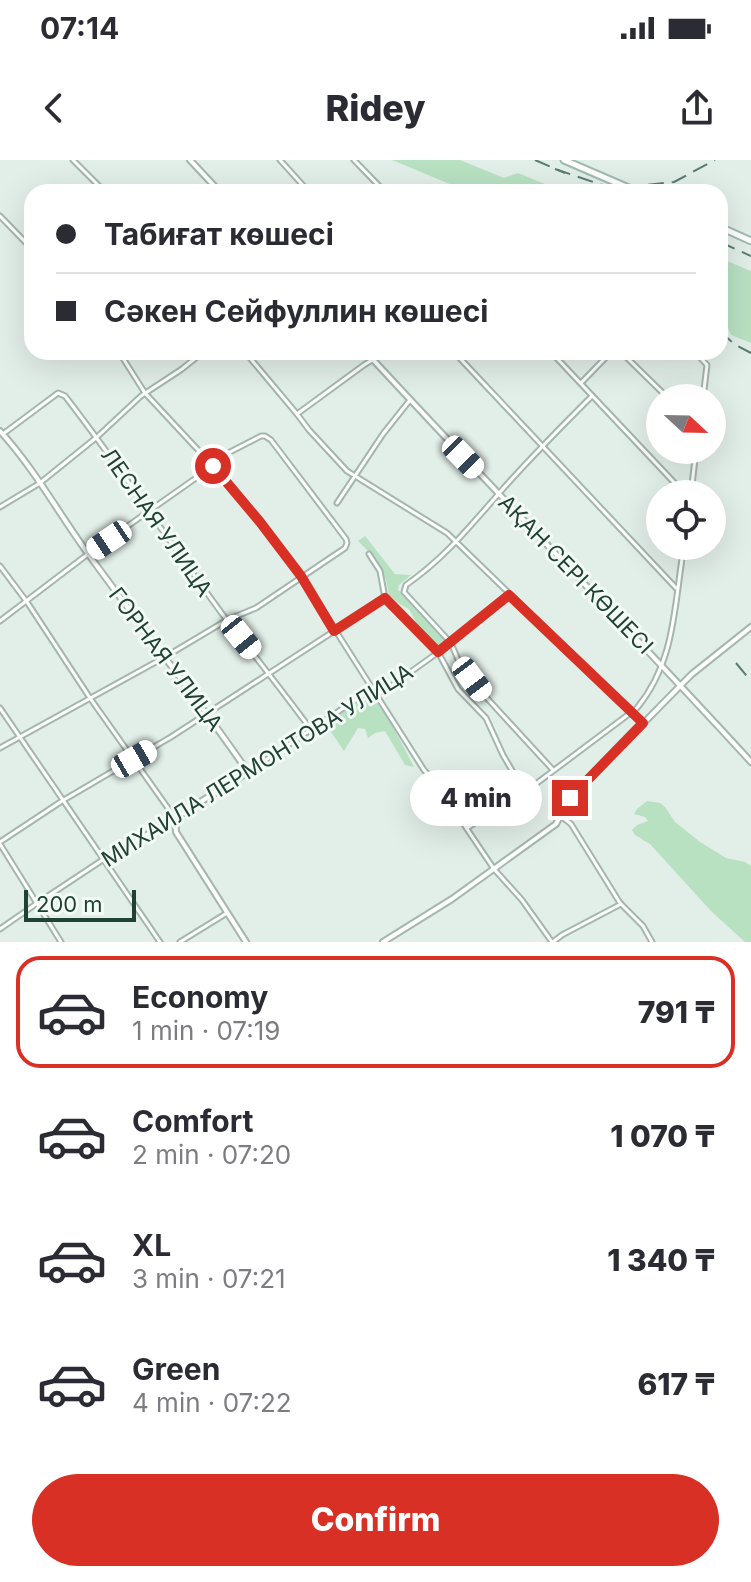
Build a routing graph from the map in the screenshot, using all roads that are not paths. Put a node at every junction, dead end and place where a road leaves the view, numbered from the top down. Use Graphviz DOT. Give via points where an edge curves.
graph roads {
  1 [pos="73,160"];
  2 [pos="190,160"];
  3 [pos="280,160"];
  4 [pos="354,160"];
  5 [pos="564,160"];
  6 [pos="97,184"];
  7 [pos="212,184"];
  8 [pos="302,184"];
  9 [pos="377,184"];
  10 [pos="619,184"];
  11 [pos="0,216"];
  12 [pos="728,231"];
  13 [pos="24,241"];
  14 [pos="751,241"];
  15 [pos="124,360"];
  16 [pos="193,360"];
  17 [pos="252,360"];
  18 [pos="373,360"];
  19 [pos="461,360"];
  20 [pos="559,360"];
  21 [pos="603,360"];
  22 [pos="629,360"];
  23 [pos="704,360"];
  24 [pos="581,383"];
  25 [pos="654,384"];
  26 [pos="705,384"];
  27 [pos="145,393"];
  28 [pos="592,396"];
  29 [pos="410,400"];
  30 [pos="297,414"];
  31 [pos="2,432"];
  32 [pos="97,437"];
  33 [pos="541,446"];
  34 [pos="213,466"];
  35 [pos="355,476"];
  36 [pos="674,480"];
  37 [pos="40,483"];
  38 [pos="498,493"];
  39 [pos="337,503"];
  40 [pos="0,507"];
  41 [pos="149,512"];
  42 [pos="457,542"];
  43 [pos="88,554"];
  44 [pos="369,554"];
  45 [pos="682,560"];
  46 [pos="0,566"];
  47 [pos="301,576"];
  48 [pos="677,589"];
  49 [pos="509,595"];
  50 [pos="385,598"];
  51 [pos="27,602"];
  52 [pos="227,620"];
  53 [pos="0,621"];
  54 [pos="751,627"];
  55 [pos="334,631"];
  56 [pos="451,643"];
  57 [pos="438,652"];
  58 [pos="165,657"];
  59 [pos="663,665"];
  60 [pos="269,672"];
  61 [pos="681,685"];
  62 [pos="376,692"];
  63 [pos="90,698"];
  64 [pos="0,708"];
  65 [pos="631,712"];
  66 [pos="208,713"];
  67 [pos="643,723"];
  68 [pos="312,731"];
  69 [pos="19,735"];
  70 [pos="0,748"];
  71 [pos="134,759"];
  72 [pos="751,762"];
  73 [pos="553,770"];
  74 [pos="248,772"];
  75 [pos="524,791"];
  76 [pos="62,801"];
  77 [pos="561,816"];
  78 [pos="175,818"];
  79 [pos="467,828"];
  80 [pos="0,843"];
  81 [pos="104,859"];
  82 [pos="494,869"];
  83 [pos="36,904"];
  84 [pos="621,904"];
  85 [pos="227,913"];
  86 [pos="0,929"];
  87 [pos="61,942"];
  88 [pos="160,942"];
  89 [pos="180,942"];
  90 [pos="246,942"];
  91 [pos="383,942"];
  92 [pos="552,942"];
  93 [pos="652,942"];
  1 -- 6 [label="street"];
  2 -- 7 [label="street"];
  3 -- 8 [label="street"];
  4 -- 9 [label="street"];
  5 -- 10 [label="main road"];
  11 -- 13 [label="street"];
  12 -- 14 [label="main road"];
  15 -- 27 [label="street"];
  16 -- 27 [label="street"];
  17 -- 30 [label="street"];
  18 -- 29 [label="street, АҚАН СЕРІ КӨШЕСІ"];
  18 -- 30 [label="street"];
  19 -- 33 [label="street"];
  20 -- 24 [label="street"];
  21 -- 24 [label="street"];
  22 -- 25 [label="street"];
  23 -- 26 [label="street"];
  24 -- 28 [label="street"];
  27 -- 32 [label="street"];
  27 -- 34 [label="street"];
  28 -- 33 [label="street"];
  28 -- 36 [label="street"];
  29 -- 35 [label="street"];
  29 -- 38 [label="street, АҚАН СЕРІ КӨШЕСІ"];
  30 -- 35 [label="street"];
  31 -- 32 [label="street, ЛЕСНАЯ УЛИЦА" via="58,393"];
  31 -- 37 [label="street, ГОРНАЯ УЛИЦА"];
  32 -- 37 [label="street"];
  32 -- 41 [label="street, ЛЕСНАЯ УЛИЦА"];
  33 -- 38 [label="street"];
  33 -- 48 [label="street"];
  34 -- 41 [label="street"];
  34 -- 47 [label="street"];
  34 -- 47 [label="street" via="240,445 265,436 271,440 347,543"];
  35 -- 39 [label="street"];
  35 -- 42 [label="street"];
  37 -- 40 [label="street"];
  37 -- 43 [label="street, ГОРНАЯ УЛИЦА"];
  38 -- 42 [label="street"];
  38 -- 59 [label="street, АҚАН СЕРІ КӨШЕСІ"];
  41 -- 43 [label="street"];
  41 -- 52 [label="street, ЛЕСНАЯ УЛИЦА"];
  42 -- 49 [label="street"];
  42 -- 56 [label="street" via="404,589"];
  43 -- 51 [label="street"];
  43 -- 58 [label="street, ГОРНАЯ УЛИЦА"];
  44 -- 50 [label="street" via="380,571"];
  45 -- 48 [label="street"];
  46 -- 51 [label="street"];
  47 -- 52 [label="street" via="256,608"];
  47 -- 55 [label="street"];
  48 -- 59 [label="street"];
  49 -- 56 [label="street, МИХАИЛА ЛЕРМОНТОВА УЛИЦА"];
  49 -- 65 [label="street"];
  50 -- 55 [label="street"];
  50 -- 57 [label="street"];
  51 -- 53 [label="street"];
  51 -- 63 [label="street"];
  52 -- 58 [label="street"];
  52 -- 60 [label="street, ЛЕСНАЯ УЛИЦА"];
  54 -- 61 [label="street"];
  55 -- 60 [label="street"];
  55 -- 62 [label="street"];
  56 -- 57 [label="street, МИХАИЛА ЛЕРМОНТОВА УЛИЦА"];
  56 -- 73 [label="street" via="485,696"];
  57 -- 62 [label="street, МИХАИЛА ЛЕРМОНТОВА УЛИЦА"];
  57 -- 75 [label="street" via="458,689 486,718"];
  58 -- 63 [label="street"];
  58 -- 66 [label="street, ГОРНАЯ УЛИЦА"];
  59 -- 61 [label="street, АҚАН СЕРІ КӨШЕСІ"];
  59 -- 65 [label="street" via="649,693"];
  60 -- 66 [label="street"];
  60 -- 68 [label="street, ЛЕСНАЯ УЛИЦА"];
  61 -- 67 [label="street"];
  61 -- 72 [label="street, АҚАН СЕРІ КӨШЕСІ"];
  62 -- 68 [label="street, МИХАИЛА ЛЕРМОНТОВА УЛИЦА" via="363,695"];
  62 -- 79 [label="street"];
  63 -- 69 [label="street"];
  63 -- 71 [label="street"];
  64 -- 69 [label="street"];
  65 -- 67 [label="street"];
  65 -- 73 [label="street"];
  66 -- 71 [label="street"];
  66 -- 74 [label="street, ГОРНАЯ УЛИЦА"];
  67 -- 77 [label="street" via="570,798"];
  68 -- 74 [label="street, МИХАИЛА ЛЕРМОНТОВА УЛИЦА"];
  69 -- 70 [label="street"];
  69 -- 76 [label="street"];
  71 -- 76 [label="street"];
  71 -- 78 [label="street"];
  73 -- 75 [label="street"];
  74 -- 78 [label="street, МИХАИЛА ЛЕРМОНТОВА УЛИЦА"];
  75 -- 79 [label="street"];
  76 -- 80 [label="street"];
  76 -- 81 [label="street"];
  77 -- 82 [label="street"];
  77 -- 84 [label="street"];
  78 -- 81 [label="street, МИХАИЛА ЛЕРМОНТОВА УЛИЦА"];
  78 -- 85 [label="street" via="176,832"];
  79 -- 82 [label="street"];
  80 -- 83 [label="street"];
  81 -- 83 [label="street, МИХАИЛА ЛЕРМОНТОВА УЛИЦА"];
  81 -- 88 [label="street"];
  82 -- 91 [label="street"];
  82 -- 92 [label="street"];
  83 -- 86 [label="street, МИХАИЛА ЛЕРМОНТОВА УЛИЦА"];
  83 -- 87 [label="street"];
  84 -- 92 [label="street"];
  84 -- 93 [label="street"];
  85 -- 89 [label="street"];
  85 -- 90 [label="street"];
}
